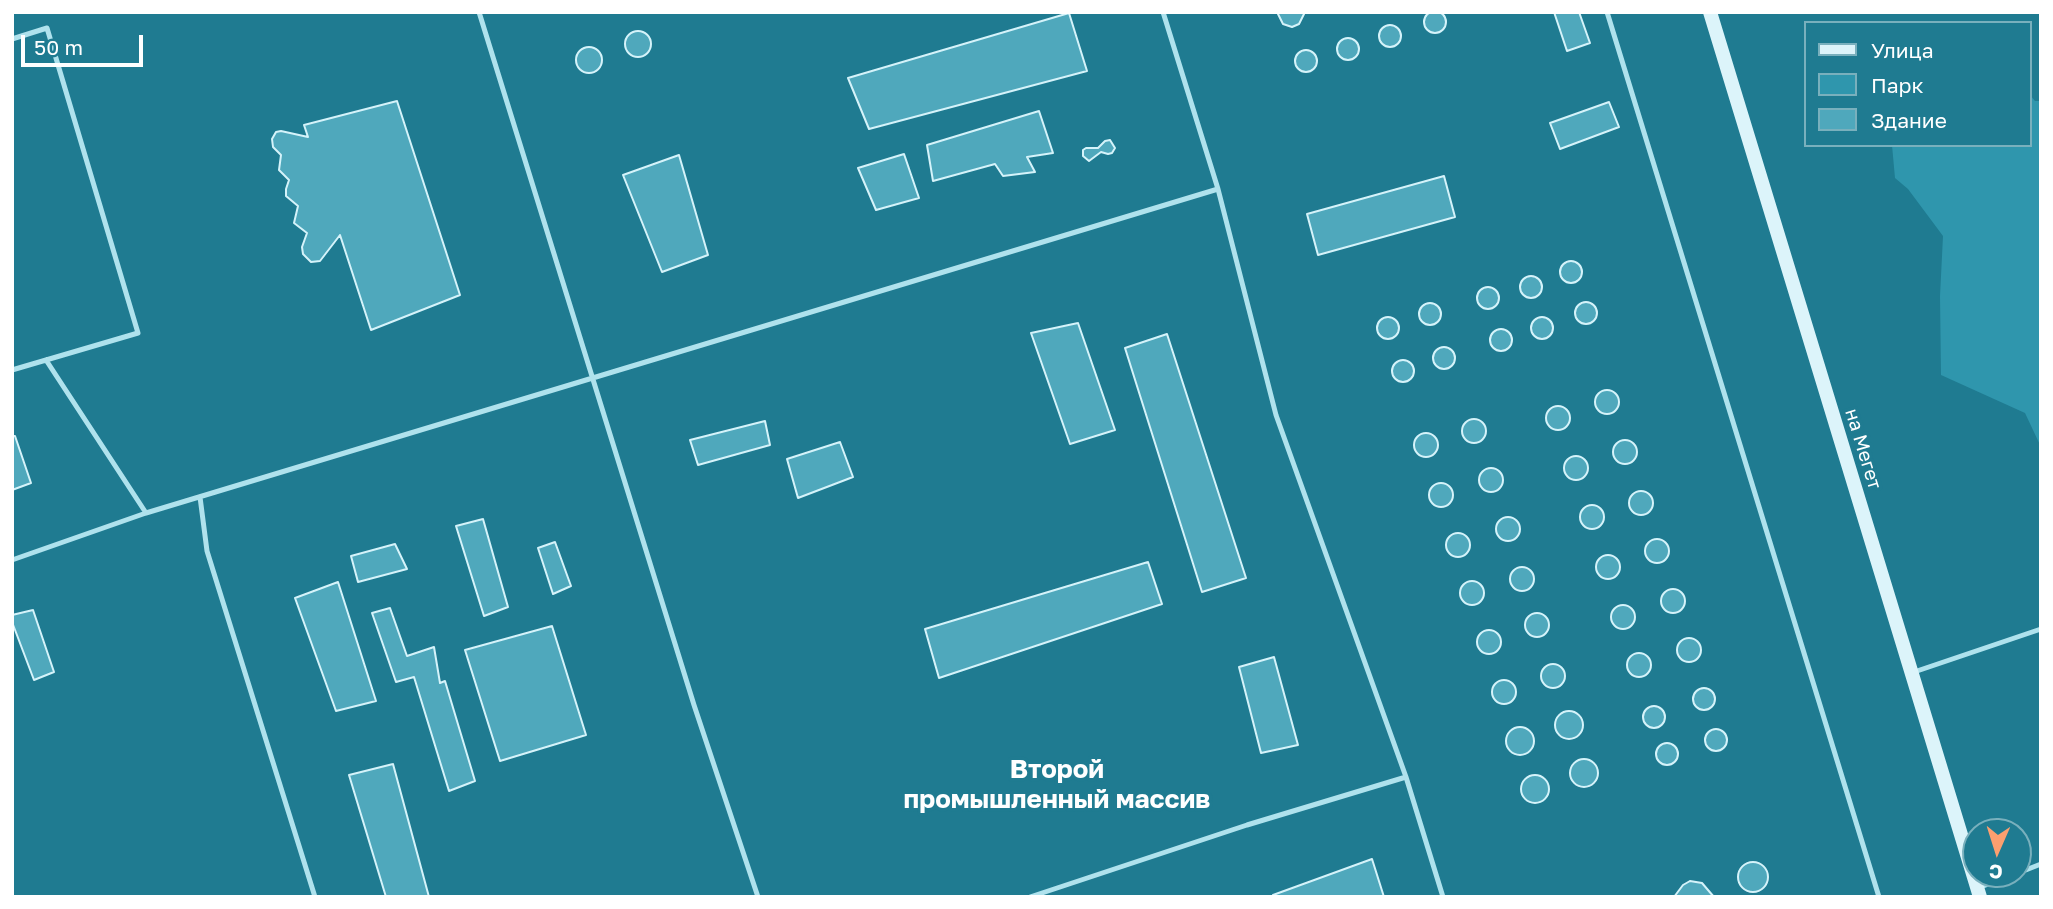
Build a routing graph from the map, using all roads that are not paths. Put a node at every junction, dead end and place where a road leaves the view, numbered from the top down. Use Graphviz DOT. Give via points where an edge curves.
graph roads {
  1 [pos="479,12"];
  2 [pos="1163,12"];
  3 [pos="1607,12"];
  4 [pos="1710,12"];
  5 [pos="12,39"];
  6 [pos="1218,189"];
  7 [pos="46,360"];
  8 [pos="12,370"];
  9 [pos="592,377"];
  10 [pos="200,497"];
  11 [pos="146,513"];
  12 [pos="12,560"];
  13 [pos="2041,629"];
  14 [pos="1910,673"];
  15 [pos="1406,778"];
  16 [pos="1979,892"];
  17 [pos="315,897"];
  18 [pos="758,897"];
  19 [pos="1030,897"];
  20 [pos="1443,897"];
  21 [pos="1879,897"];
  1 -- 9 [label="lane"];
  2 -- 6 [label="lane"];
  3 -- 21 [label="lane"];
  4 -- 14 [label="street, на Мегет"];
  5 -- 7 [label="lane" via="47,28 138,333"];
  6 -- 9 [label="lane"];
  6 -- 15 [label="lane" via="1276,415"];
  7 -- 8 [label="lane"];
  7 -- 11 [label="lane"];
  9 -- 10 [label="lane"];
  9 -- 18 [label="lane"];
  10 -- 11 [label="lane"];
  10 -- 17 [label="lane" via="207,551"];
  11 -- 12 [label="lane"];
  13 -- 14 [label="lane"];
  14 -- 16 [label="street, на Мегет"];
  15 -- 19 [label="lane"];
  15 -- 20 [label="lane"];
}
